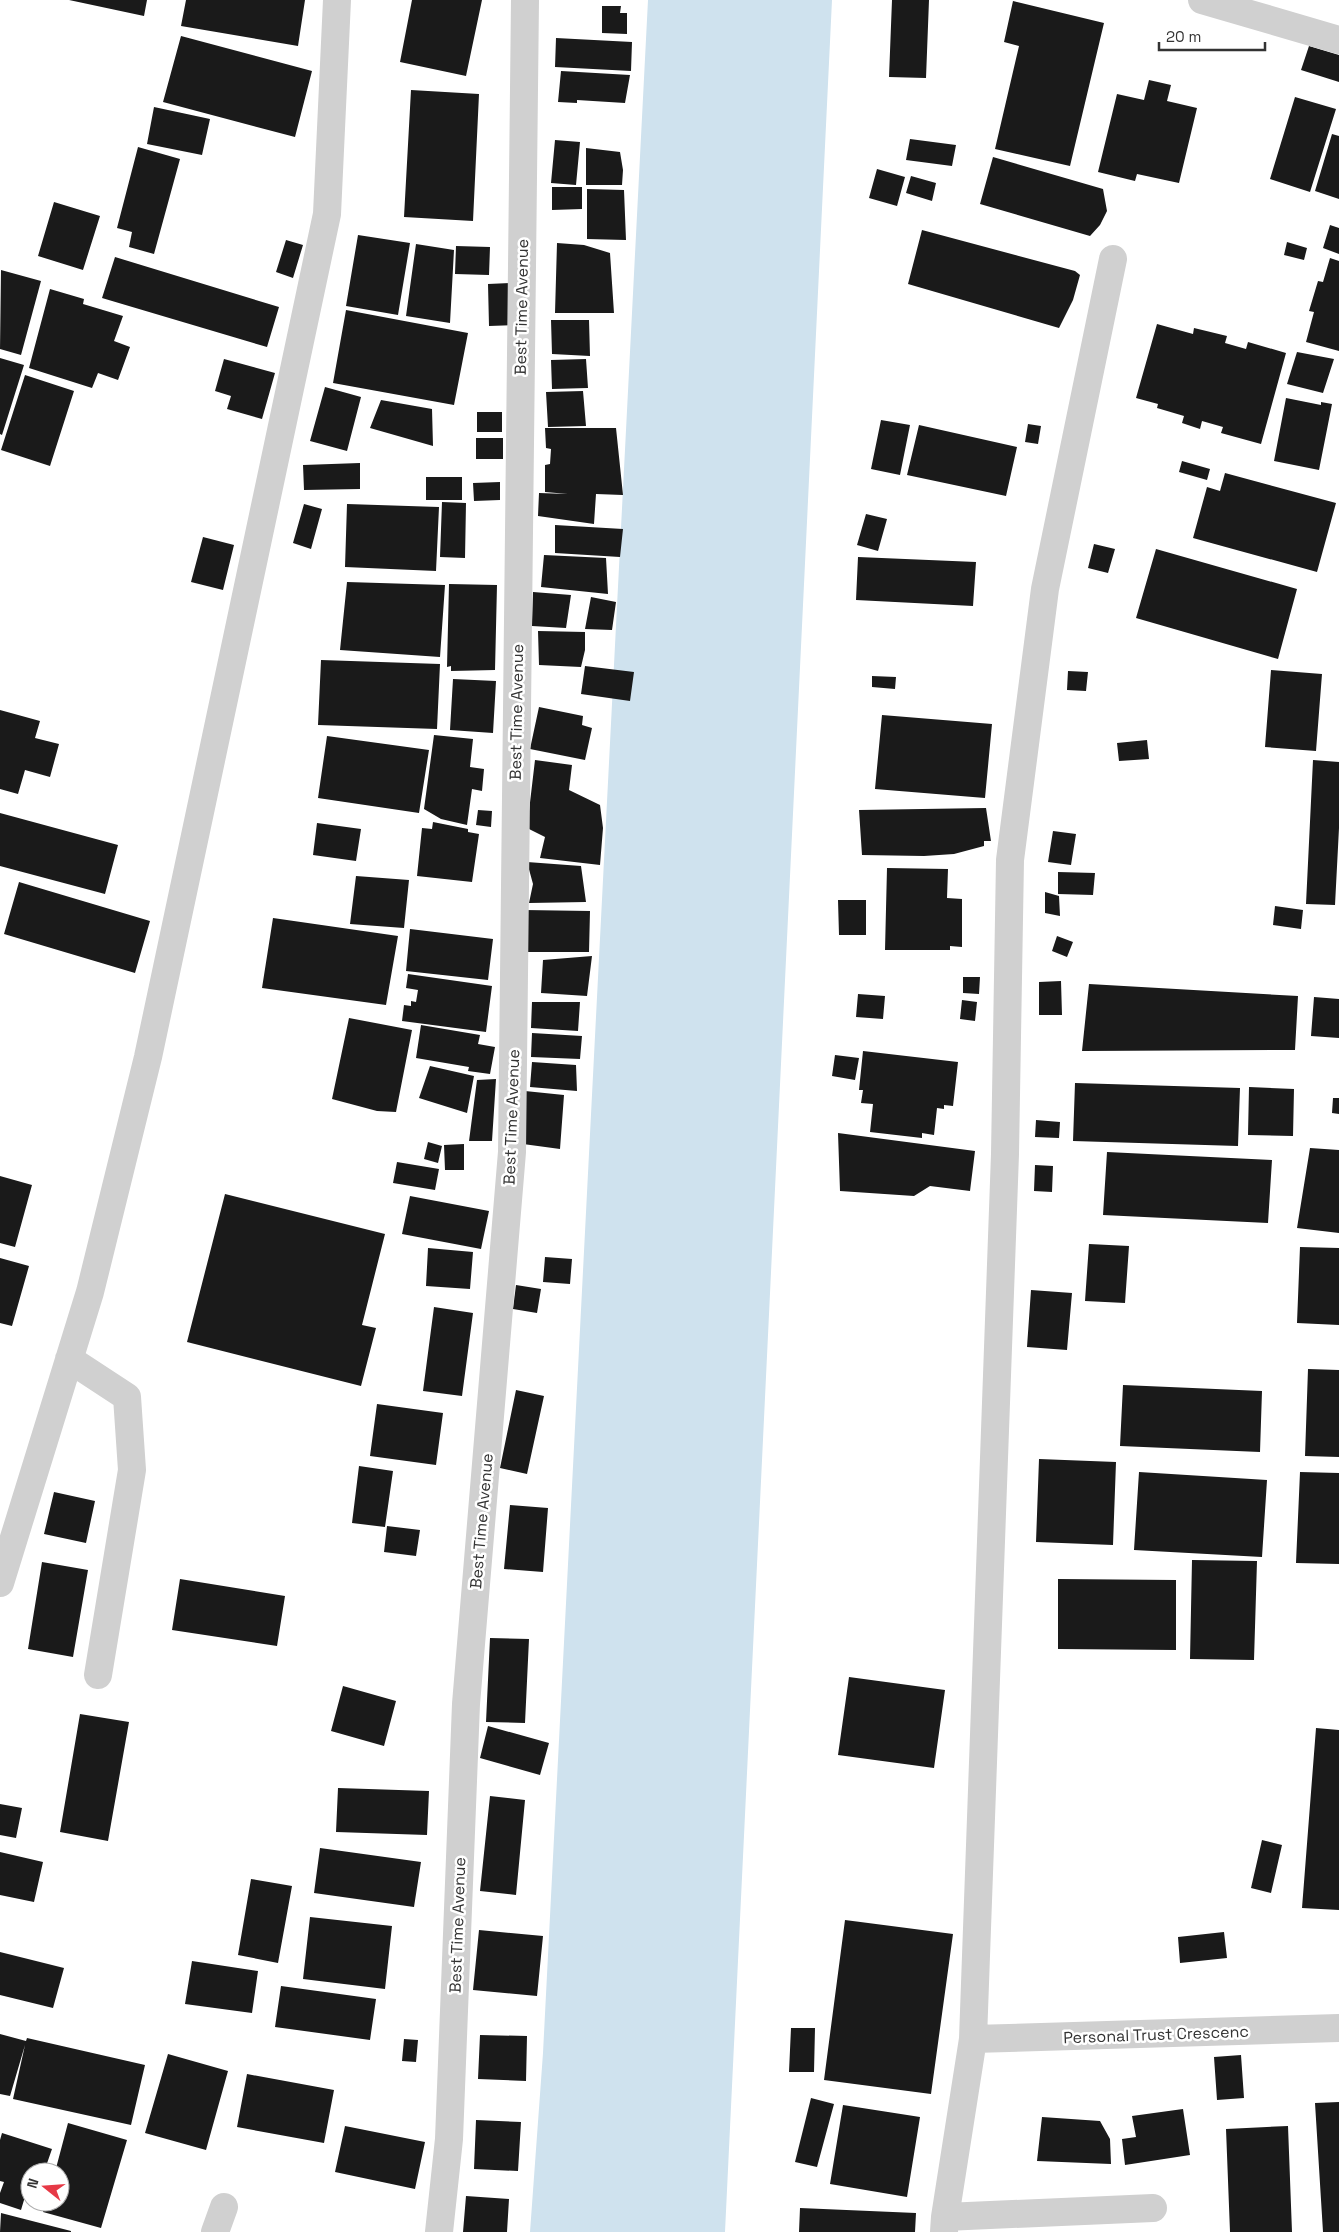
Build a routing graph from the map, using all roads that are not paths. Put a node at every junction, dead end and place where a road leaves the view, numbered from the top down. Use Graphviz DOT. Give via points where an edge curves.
graph roads {
  1 [pos="337,0"];
  2 [pos="525,0"];
  3 [pos="1202,0"];
  4 [pos="1339,40"];
  5 [pos="1113,259"];
  6 [pos="69,1359"];
  7 [pos="0,1582"];
  8 [pos="98,1675"];
  9 [pos="1339,2028"];
  10 [pos="973,2039"];
  11 [pos="224,2207"];
  12 [pos="1153,2208"];
  13 [pos="944,2224"];
  14 [pos="215,2232"];
  15 [pos="439,2232"];
  1 -- 6 [label="street" via="327,214 148,1057 90,1292"];
  2 -- 15 [label="street, Best Time Avenue" via="512,1152 466,1704 449,2139"];
  3 -- 4 [label="street"];
  5 -- 10 [label="street" via="1045,589 1010,860 1005,1164"];
  6 -- 7 [label="street"];
  6 -- 8 [label="street" via="127,1397 132,1470"];
  9 -- 10 [label="street, Personal Trust Crescenc"];
  10 -- 13 [label="street"];
  11 -- 14 [label="street"];
  12 -- 13 [label="street"];
}
